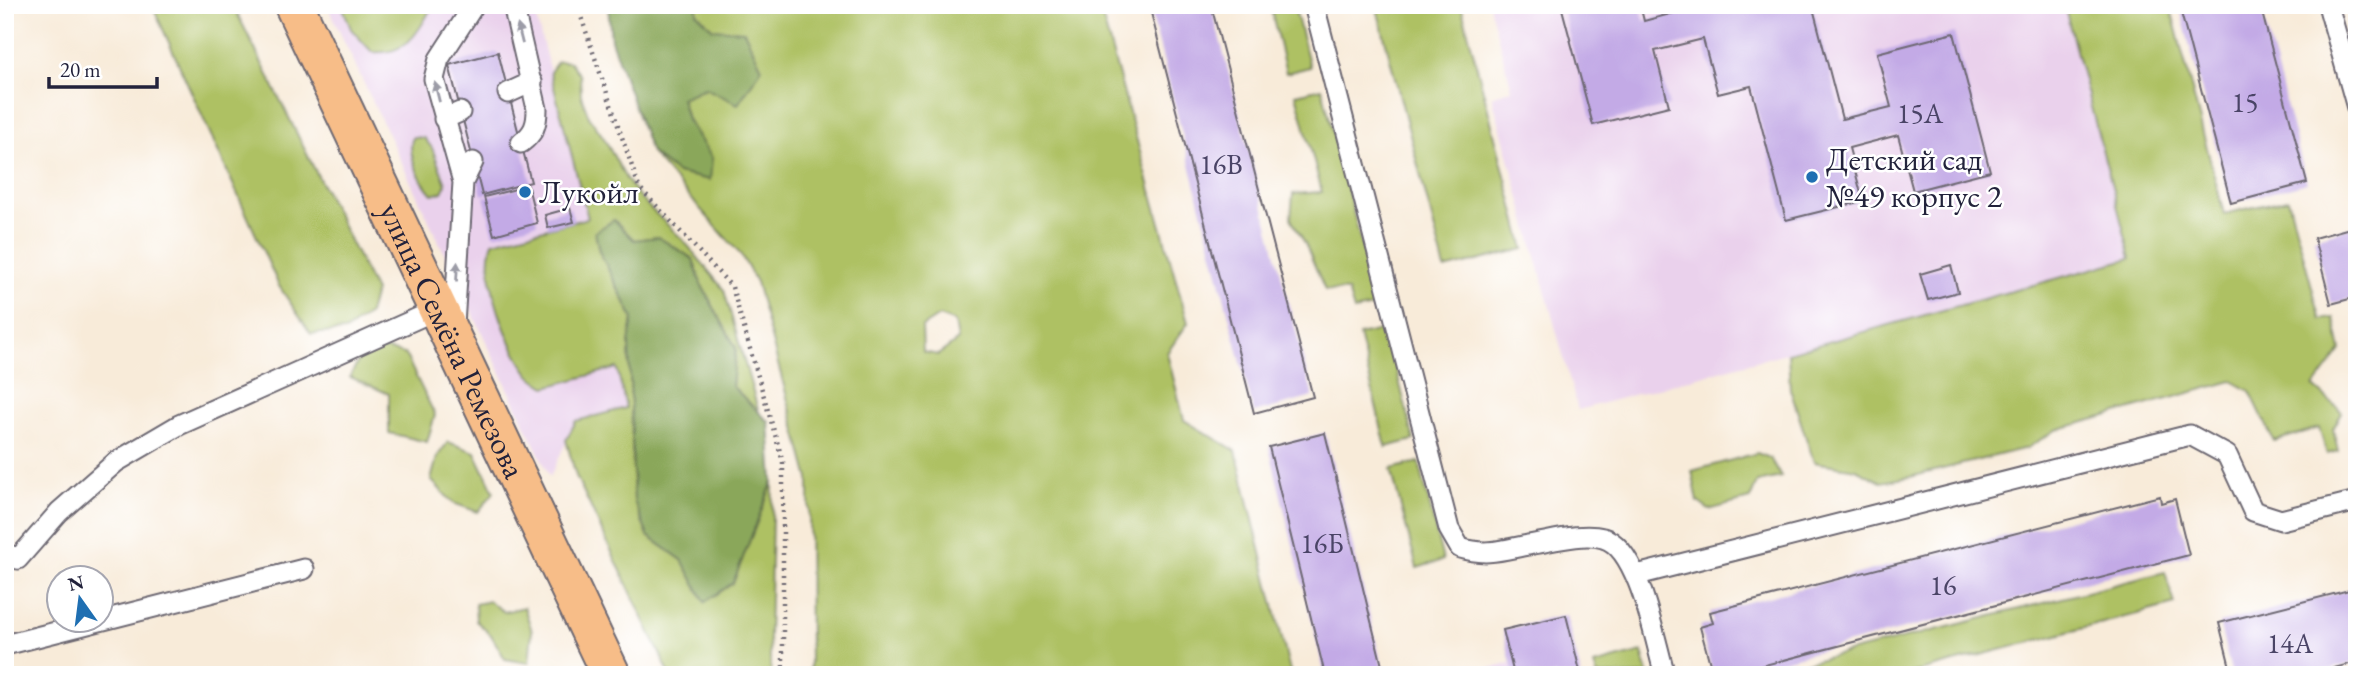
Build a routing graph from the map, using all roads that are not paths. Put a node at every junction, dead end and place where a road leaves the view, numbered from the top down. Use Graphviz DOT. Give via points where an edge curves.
graph roads {
  1 [pos="294,5"];
  2 [pos="474,5"];
  3 [pos="513,5"];
  4 [pos="1314,5"];
  5 [pos="2328,5"];
  6 [pos="532,82"];
  7 [pos="508,93"];
  8 [pos="2357,108"];
  9 [pos="521,143"];
  10 [pos="473,162"];
  11 [pos="463,182"];
  12 [pos="446,325"];
  13 [pos="2357,500"];
  14 [pos="5,553"];
  15 [pos="304,569"];
  16 [pos="1637,575"];
  17 [pos="5,645"];
  18 [pos="611,675"];
  19 [pos="1665,675"];
  1 -- 12 [label="main road, улица Семёна Ремезова"];
  11 -- 2 [label="lane, one-way" via="452,116 434,79 439,59"];
  6 -- 3 [label="lane, one-way"];
  4 -- 16 [label="lane" via="1449,528 1460,548 1479,554 1572,537 1604,538 1625,554"];
  5 -- 8 [label="lane"];
  6 -- 7 [label="lane"];
  6 -- 9 [label="lane" via="537,125"];
  10 -- 11 [label="lane"];
  12 -- 11 [label="lane, one-way"];
  12 -- 14 [label="lane" via="179,425 116,462 58,512 18,559"];
  12 -- 18 [label="main road, улица Семёна Ремезова"];
  13 -- 16 [label="lane" via="2281,520 2253,511 2227,455 2190,435"];
  15 -- 17 [label="lane"];
  16 -- 19 [label="lane"];
}
